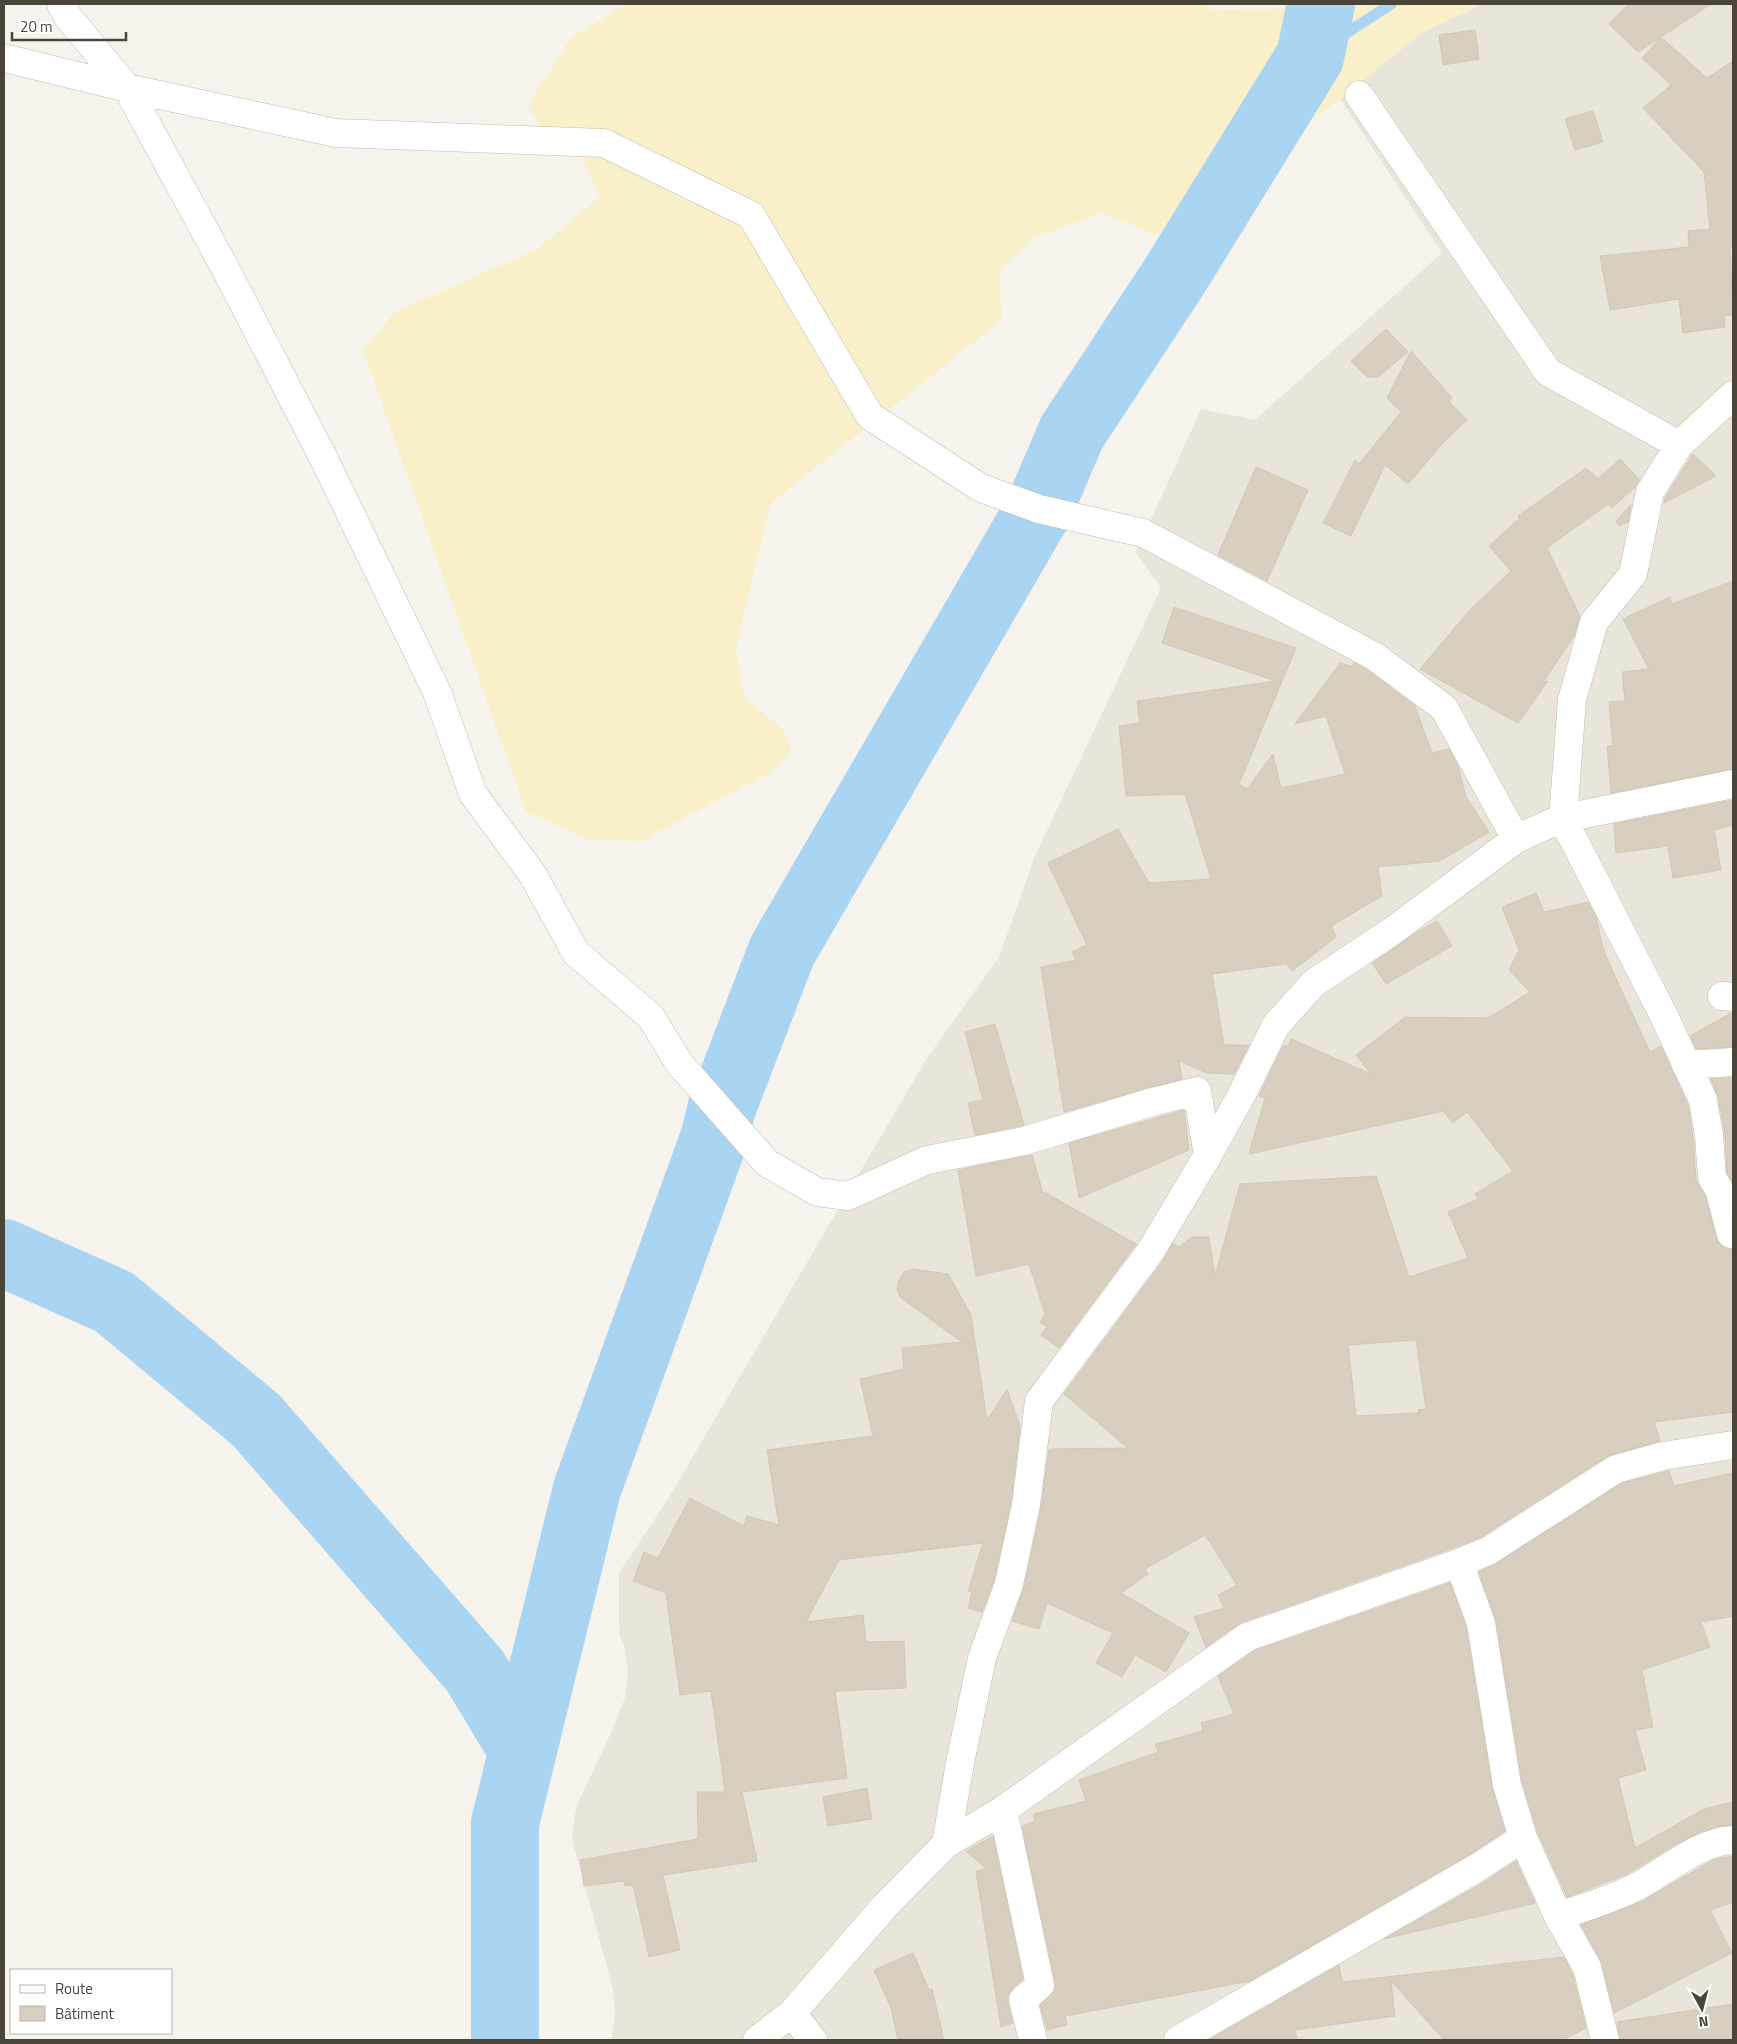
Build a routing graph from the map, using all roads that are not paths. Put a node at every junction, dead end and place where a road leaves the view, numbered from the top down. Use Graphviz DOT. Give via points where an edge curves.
graph roads {
  1 [pos="60,4"];
  2 [pos="4,58"];
  3 [pos="127,88"];
  4 [pos="1359,95"];
  5 [pos="1733,395"];
  6 [pos="1679,446"];
  7 [pos="1733,784"];
  8 [pos="1563,820"];
  9 [pos="1516,839"];
  10 [pos="1733,1062"];
  11 [pos="1686,1065"];
  12 [pos="1208,1155"];
  13 [pos="1731,1234"];
  14 [pos="1733,1445"];
  15 [pos="1459,1563"];
  16 [pos="1003,1810"];
  17 [pos="1523,1838"];
  18 [pos="1733,1840"];
  19 [pos="946,1844"];
  20 [pos="1558,1916"];
  21 [pos="792,2013"];
  22 [pos="757,2040"];
  23 [pos="813,2040"];
  24 [pos="1033,2040"];
  25 [pos="1178,2040"];
  26 [pos="1605,2040"];
  1 -- 3 [label="street"];
  2 -- 3 [label="street"];
  3 -- 9 [label="street" via="336,133 604,143 751,215 870,416 980,488 1040,509 1143,533 1374,656 1444,708"];
  3 -- 12 [label="street" via="323,457 437,692 473,794 533,875 576,953 651,1017 679,1063 767,1163 817,1192 848,1196 927,1160 1024,1141 1198,1091"];
  4 -- 6 [label="street" via="1548,372"];
  5 -- 6 [label="street"];
  6 -- 8 [label="street" via="1650,492 1633,574 1594,622 1572,700"];
  7 -- 8 [label="street"];
  8 -- 9 [label="street"];
  8 -- 11 [label="street"];
  9 -- 12 [label="street" via="1391,932 1314,983 1276,1024"];
  10 -- 11 [label="street"];
  11 -- 13 [label="street" via="1703,1100 1712,1178 1719,1189"];
  12 -- 19 [label="street" via="1150,1252 1039,1401 1026,1505 1010,1584 982,1658"];
  14 -- 15 [label="street" via="1663,1456 1616,1469 1488,1551"];
  15 -- 16 [label="street" via="1247,1637"];
  15 -- 17 [label="street" via="1481,1623 1507,1785"];
  16 -- 19 [label="street"];
  16 -- 24 [label="street" via="1040,1985 1023,2000"];
  17 -- 20 [label="street"];
  17 -- 25 [label="street"];
  18 -- 20 [label="street" via="1720,1840 1634,1888"];
  19 -- 21 [label="street" via="885,1906"];
  20 -- 26 [label="street" via="1587,1967"];
  21 -- 22 [label="street"];
  21 -- 23 [label="street"];
}
